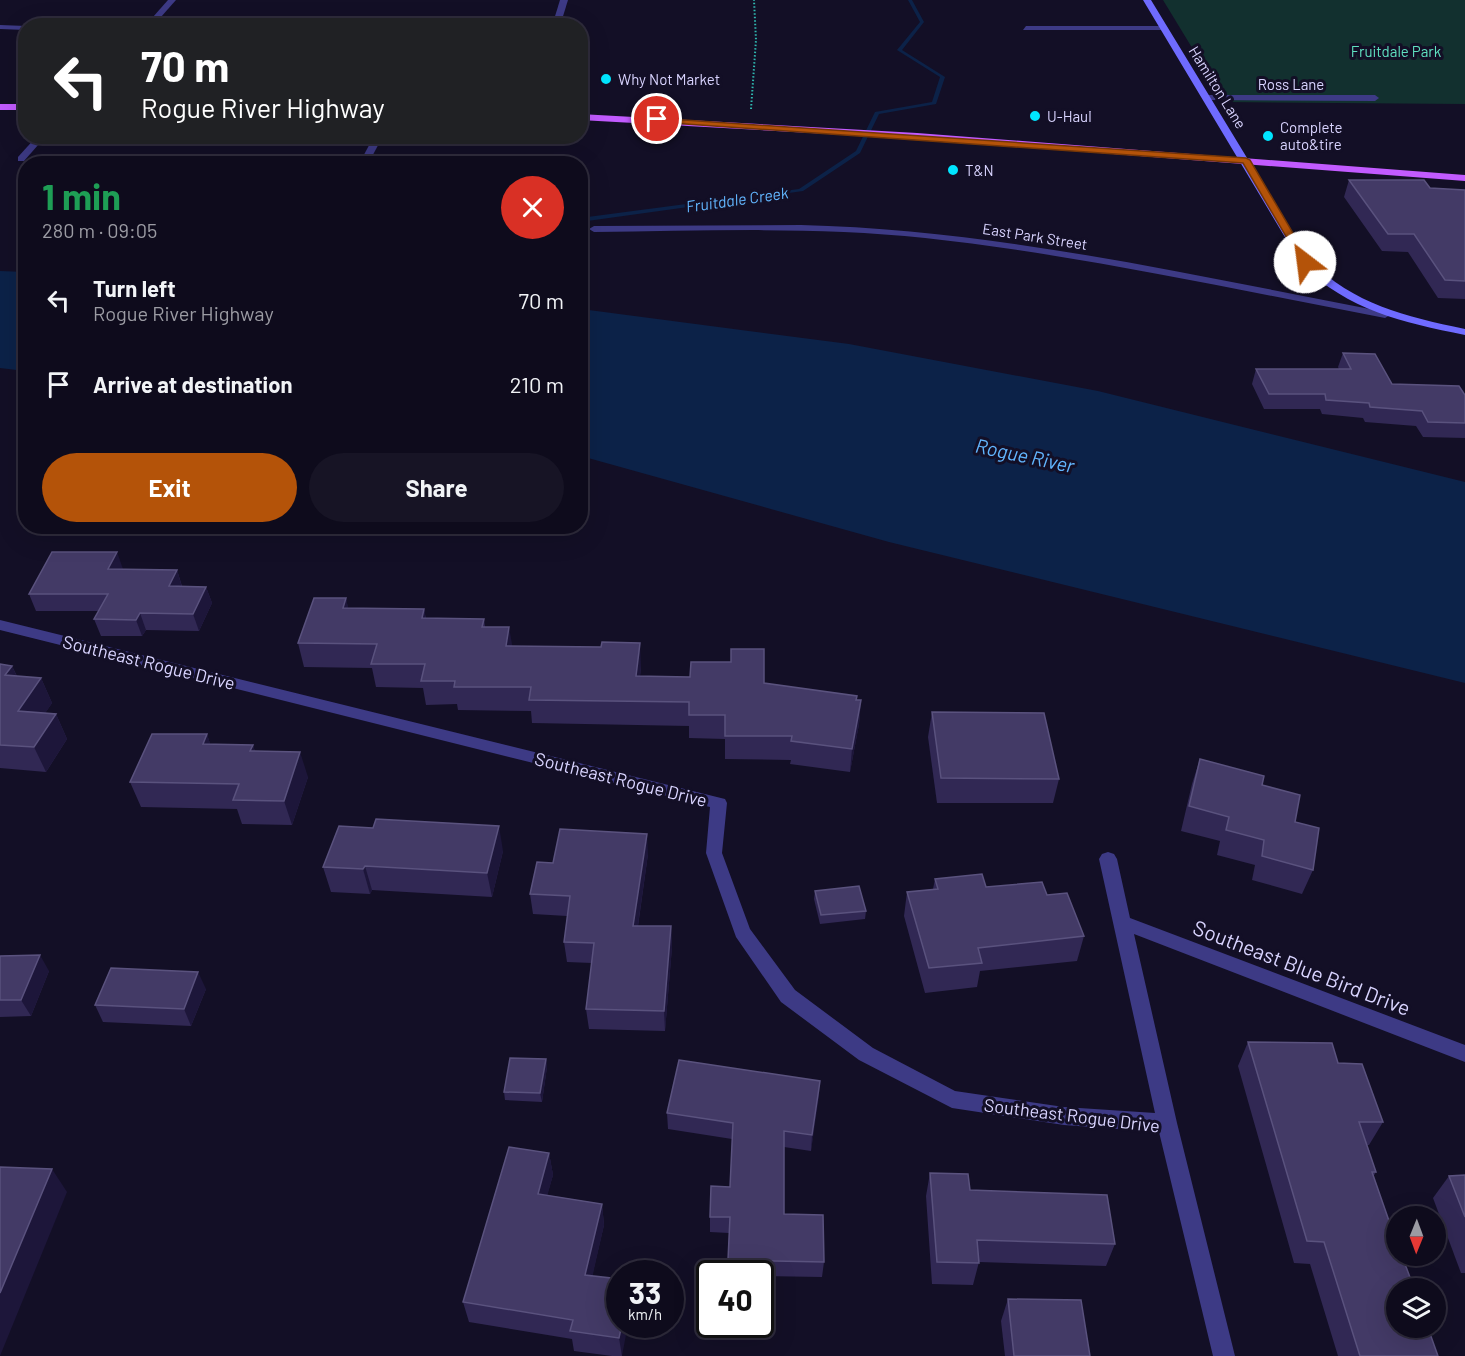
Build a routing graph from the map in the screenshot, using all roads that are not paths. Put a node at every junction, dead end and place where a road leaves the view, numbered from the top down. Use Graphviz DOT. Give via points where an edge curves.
graph roads {
  1 [pos="172,0"];
  2 [pos="564,0"];
  3 [pos="1147,0"];
  4 [pos="155,18"];
  5 [pos="558,18"];
  6 [pos="0,27"];
  7 [pos="18,28"];
  8 [pos="1026,28"];
  9 [pos="1164,28"];
  10 [pos="1206,97"];
  11 [pos="1375,98"];
  12 [pos="0,107"];
  13 [pos="18,107"];
  14 [pos="588,117"];
  15 [pos="35,144"];
  16 [pos="24,156"];
  17 [pos="1246,160"];
  18 [pos="1465,178"];
  19 [pos="594,229"];
  20 [pos="1385,315"];
  21 [pos="1465,332"];
  22 [pos="0,625"];
  23 [pos="1108,859"];
  24 [pos="1124,922"];
  25 [pos="1465,1054"];
  26 [pos="1167,1123"];
  27 [pos="1224,1356"];
  1 -- 4 [label="street"];
  2 -- 5 [label="street"];
  3 -- 9 [label="main road, Hamilton Lane"];
  6 -- 7 [label="street"];
  8 -- 9 [label="street"];
  9 -- 10 [label="main road, Hamilton Lane"];
  10 -- 11 [label="street, Ross Lane"];
  10 -- 17 [label="main road, Hamilton Lane"];
  12 -- 13 [label="main road"];
  14 -- 17 [label="main road" via="740,124"];
  15 -- 16 [label="street"];
  17 -- 18 [label="main road"];
  17 -- 20 [label="main road, Hamilton Lane" via="1305,262 1355,302"];
  19 -- 20 [label="street, East Park Street" via="798,226 924,235 1044,252"];
  20 -- 21 [label="main road, East Park Street"];
  22 -- 26 [label="street, Southeast Rogue Drive" via="719,803 714,853 742,932 788,996 866,1054 952,1099 1064,1116"];
  23 -- 24 [label="street"];
  24 -- 25 [label="street, Southeast Blue Bird Drive"];
  24 -- 26 [label="street"];
  26 -- 27 [label="street, Southeast Rogue Drive"];
}
